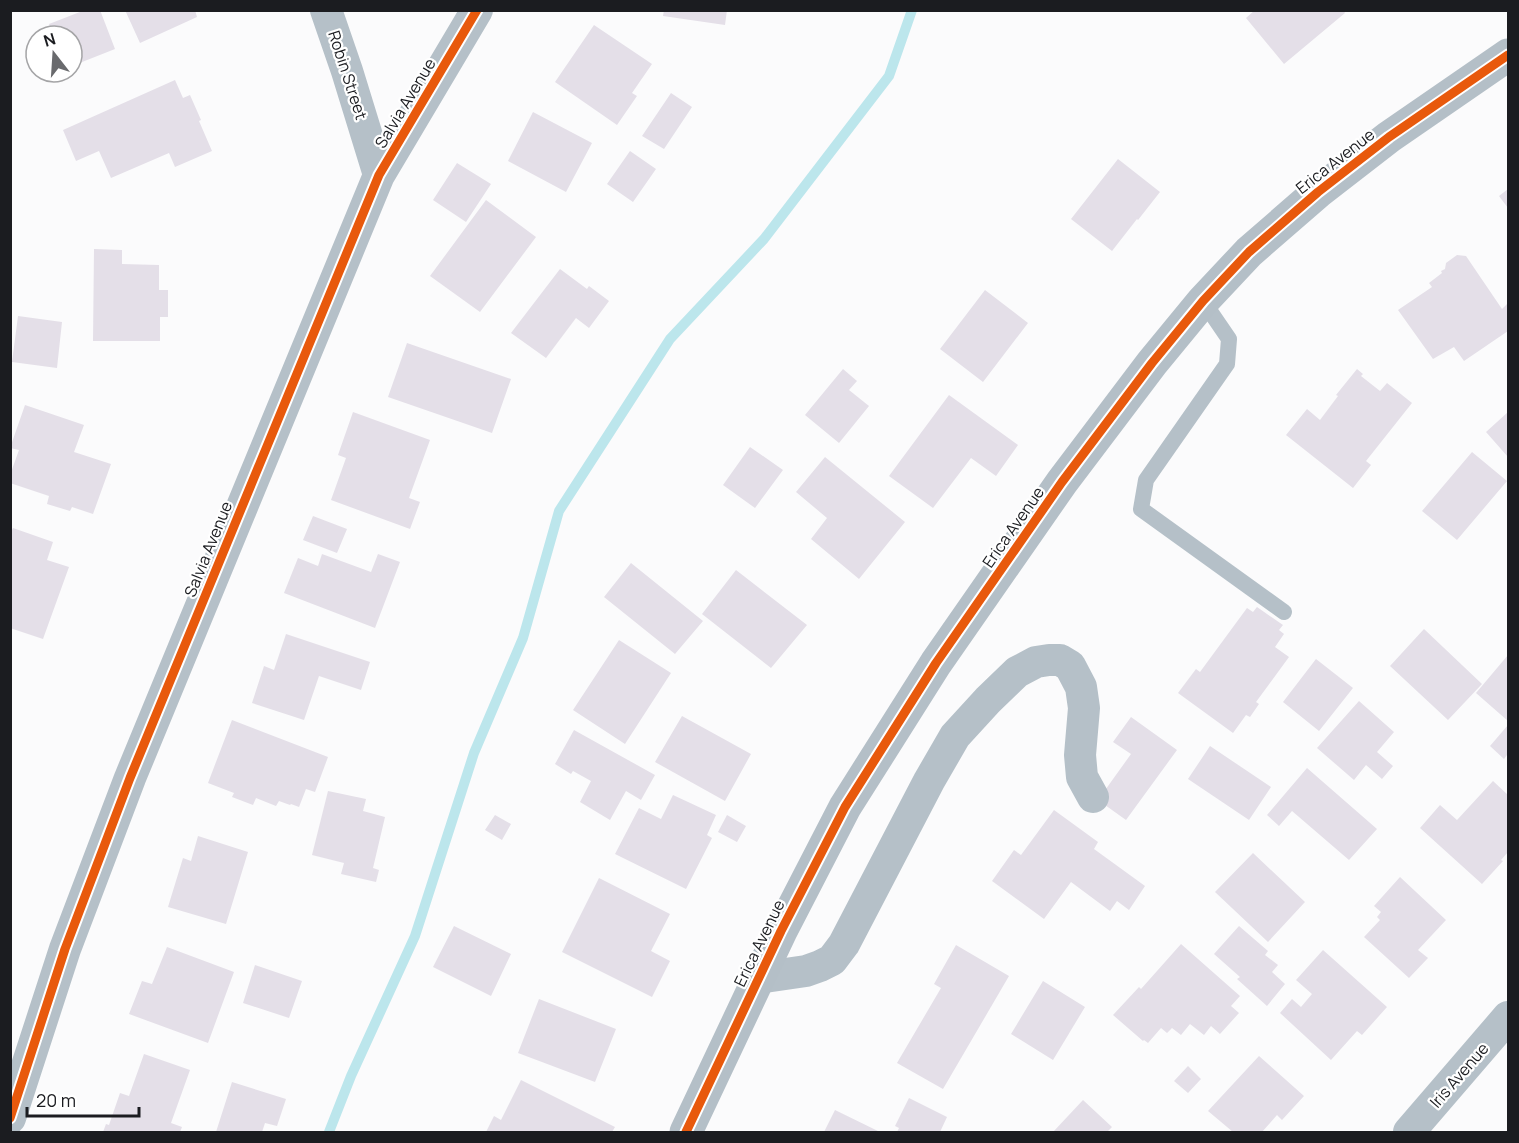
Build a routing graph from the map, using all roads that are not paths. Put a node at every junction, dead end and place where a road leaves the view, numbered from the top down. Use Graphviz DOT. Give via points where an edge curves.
graph roads {
  1 [pos="326,10"];
  2 [pos="477,10"];
  3 [pos="1509,55"];
  4 [pos="379,175"];
  5 [pos="1203,301"];
  6 [pos="1284,612"];
  7 [pos="1093,797"];
  8 [pos="758,978"];
  9 [pos="1509,1017"];
  10 [pos="10,1118"];
  11 [pos="686,1132"];
  12 [pos="1409,1132"];
  1 -- 4 [label="street, Robin Street"];
  2 -- 4 [label="street, Salvia Avenue"];
  3 -- 5 [label="street, Erica Avenue" via="1389,137 1318,192 1249,252"];
  4 -- 10 [label="street, Salvia Avenue" via="130,778 65,949"];
  5 -- 6 [label="lane" via="1229,339 1227,364 1146,480 1141,509"];
  5 -- 8 [label="street, Erica Avenue" via="1062,482 936,663 845,807"];
  7 -- 8 [label="street" via="1082,777 1081,687 1070,666 1060,660 1036,662 1017,672 955,736 832,960 806,971"];
  8 -- 11 [label="street, Erica Avenue"];
  9 -- 12 [label="street, Iris Avenue"];
}
